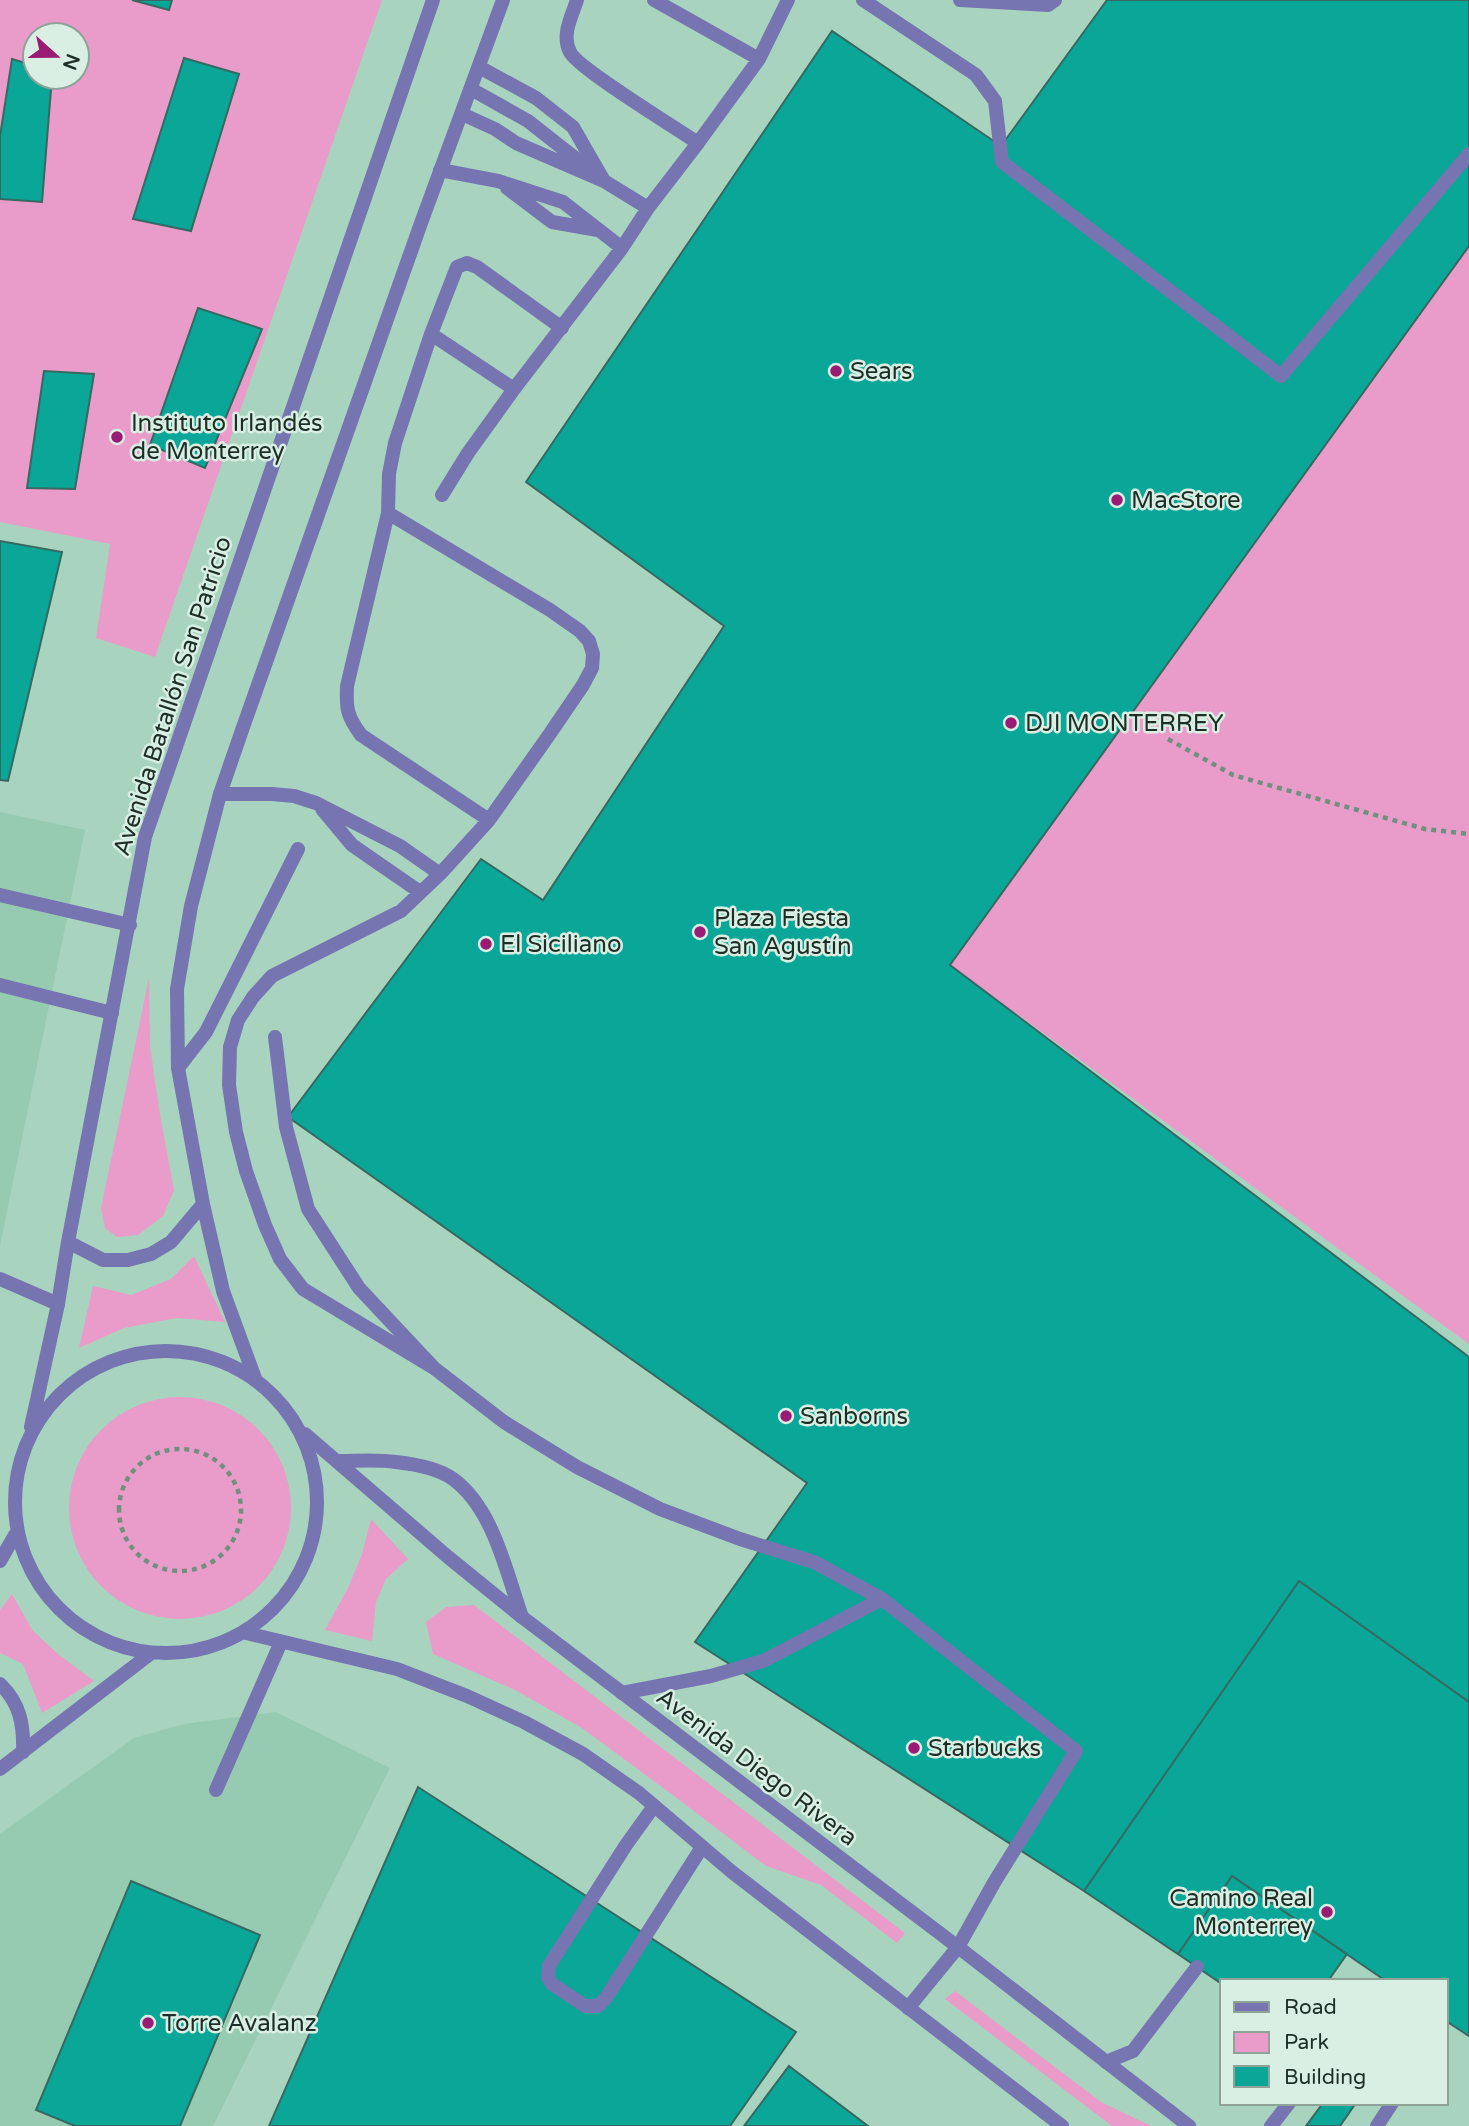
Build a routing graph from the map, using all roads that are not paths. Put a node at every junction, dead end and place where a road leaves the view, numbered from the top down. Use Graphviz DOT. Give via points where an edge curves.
graph roads {
  1 [pos="433,0"];
  2 [pos="503,0"];
  3 [pos="577,0"];
  4 [pos="654,0"];
  5 [pos="788,0"];
  6 [pos="863,0"];
  7 [pos="960,0"];
  8 [pos="1055,0"];
  9 [pos="759,59"];
  10 [pos="479,66"];
  11 [pos="471,89"];
  12 [pos="462,114"];
  13 [pos="698,143"];
  14 [pos="1469,154"];
  15 [pos="440,170"];
  16 [pos="498,181"];
  17 [pos="604,181"];
  18 [pos="648,208"];
  19 [pos="600,231"];
  20 [pos="622,248"];
  21 [pos="562,328"];
  22 [pos="431,334"];
  23 [pos="514,389"];
  24 [pos="442,495"];
  25 [pos="388,513"];
  26 [pos="220,794"];
  27 [pos="316,803"];
  28 [pos="489,820"];
  29 [pos="298,849"];
  30 [pos="440,874"];
  31 [pos="420,892"];
  32 [pos="0,895"];
  33 [pos="130,925"];
  34 [pos="0,985"];
  35 [pos="112,1013"];
  36 [pos="275,1037"];
  37 [pos="178,1068"];
  38 [pos="202,1204"];
  39 [pos="68,1242"];
  40 [pos="0,1279"];
  41 [pos="58,1304"];
  42 [pos="434,1368"];
  43 [pos="256,1381"];
  44 [pos="31,1427"];
  45 [pos="305,1434"];
  46 [pos="337,1461"];
  47 [pos="15,1535"];
  48 [pos="0,1561"];
  49 [pos="882,1599"];
  50 [pos="522,1616"];
  51 [pos="246,1633"];
  52 [pos="281,1642"];
  53 [pos="150,1654"];
  54 [pos="0,1684"];
  55 [pos="622,1693"];
  56 [pos="23,1752"];
  57 [pos="0,1769"];
  58 [pos="216,1790"];
  59 [pos="654,1806"];
  60 [pos="702,1847"];
  61 [pos="958,1947"];
  62 [pos="1196,1967"];
  63 [pos="908,2008"];
  64 [pos="1106,2062"];
  65 [pos="1287,2105"];
  66 [pos="1391,2105"];
  67 [pos="1062,2126"];
  68 [pos="1189,2126"];
  69 [pos="1271,2126"];
  70 [pos="1377,2126"];
  1 -- 33 [label="street, Avenida Batallón San Patricio" via="145,836"];
  2 -- 10 [label="street"];
  3 -- 13 [label="street" via="566,33 570,54"];
  4 -- 9 [label="street"];
  5 -- 9 [label="street"];
  6 -- 14 [label="street" via="976,75 995,101 1003,162 1282,376"];
  7 -- 8 [label="street" via="1048,5"];
  9 -- 13 [label="street"];
  10 -- 11 [label="street"];
  10 -- 17 [label="street" via="536,98 573,127"];
  11 -- 12 [label="street"];
  11 -- 17 [label="street" via="527,121"];
  12 -- 15 [label="street"];
  12 -- 17 [label="street"];
  13 -- 18 [label="street"];
  15 -- 16 [label="street"];
  15 -- 26 [label="street"];
  16 -- 19 [label="street" via="563,202"];
  16 -- 19 [label="street" via="552,222"];
  17 -- 18 [label="street"];
  18 -- 20 [label="street"];
  19 -- 20 [label="street"];
  20 -- 21 [label="street"];
  21 -- 22 [label="street" via="467,263 457,267"];
  21 -- 23 [label="street"];
  22 -- 23 [label="street"];
  22 -- 25 [label="street" via="395,443"];
  23 -- 24 [label="street"];
  25 -- 28 [label="street" via="347,686 348,715 361,735"];
  25 -- 28 [label="street" via="550,610 580,631 593,653 592,668"];
  26 -- 27 [label="street" via="294,796"];
  26 -- 37 [label="street" via="191,906 177,989"];
  27 -- 30 [label="street" via="400,845"];
  27 -- 31 [label="street" via="352,845"];
  28 -- 30 [label="street"];
  29 -- 37 [label="street" via="206,1032"];
  30 -- 31 [label="street"];
  31 -- 42 [label="street" via="401,911 272,976 238,1020 230,1047 229,1085 246,1171 280,1259 303,1289"];
  32 -- 33 [label="street"];
  33 -- 35 [label="street, Avenida Batallón San Patricio"];
  34 -- 35 [label="street"];
  35 -- 39 [label="street, Avenida Batallón San Patricio"];
  36 -- 42 [label="street" via="286,1127 308,1209 359,1288"];
  37 -- 38 [label="street"];
  38 -- 39 [label="street" via="171,1242 151,1254 103,1260"];
  38 -- 43 [label="street" via="223,1291"];
  39 -- 41 [label="street, Avenida Batallón San Patricio"];
  40 -- 41 [label="street"];
  41 -- 44 [label="street, Avenida Batallón San Patricio"];
  42 -- 49 [label="street" via="504,1422 577,1467 660,1508 814,1562"];
  43 -- 44 [label="street" via="210,1358 164,1350 118,1359 75,1376"];
  43 -- 45 [label="street" via="285,1405"];
  44 -- 47 [label="street, Avenida Batallón San Patricio" via="13,1480"];
  45 -- 46 [label="street, Avenida Diego Rivera"];
  45 -- 51 [label="street" via="317,1483 318,1513 308,1555 288,1591"];
  46 -- 50 [label="street, Avenida Diego Rivera"];
  46 -- 50 [label="street" via="412,1464 451,1478 467,1491 489,1524"];
  47 -- 48 [label="street"];
  47 -- 53 [label="street" via="38,1585 69,1616"];
  49 -- 55 [label="street" via="763,1661"];
  49 -- 61 [label="street" via="1076,1751"];
  50 -- 55 [label="street, Avenida Diego Rivera"];
  51 -- 52 [label="street"];
  51 -- 53 [label="street" via="214,1648"];
  52 -- 58 [label="street"];
  52 -- 59 [label="street" via="397,1670 467,1696 583,1754"];
  53 -- 56 [label="street"];
  54 -- 56 [label="street" via="20,1714"];
  55 -- 61 [label="street, Avenida Diego Rivera"];
  56 -- 57 [label="street"];
  59 -- 60 [label="street"];
  59 -- 60 [label="street" via="549,1966 552,1984 585,2007 598,2006"];
  60 -- 63 [label="street"];
  61 -- 63 [label="street"];
  61 -- 64 [label="street, Avenida Diego Rivera"];
  62 -- 64 [label="street" via="1133,2051"];
  63 -- 67 [label="street"];
  64 -- 68 [label="street, Avenida Diego Rivera"];
  65 -- 69 [label="street"];
  66 -- 70 [label="street"];
}
